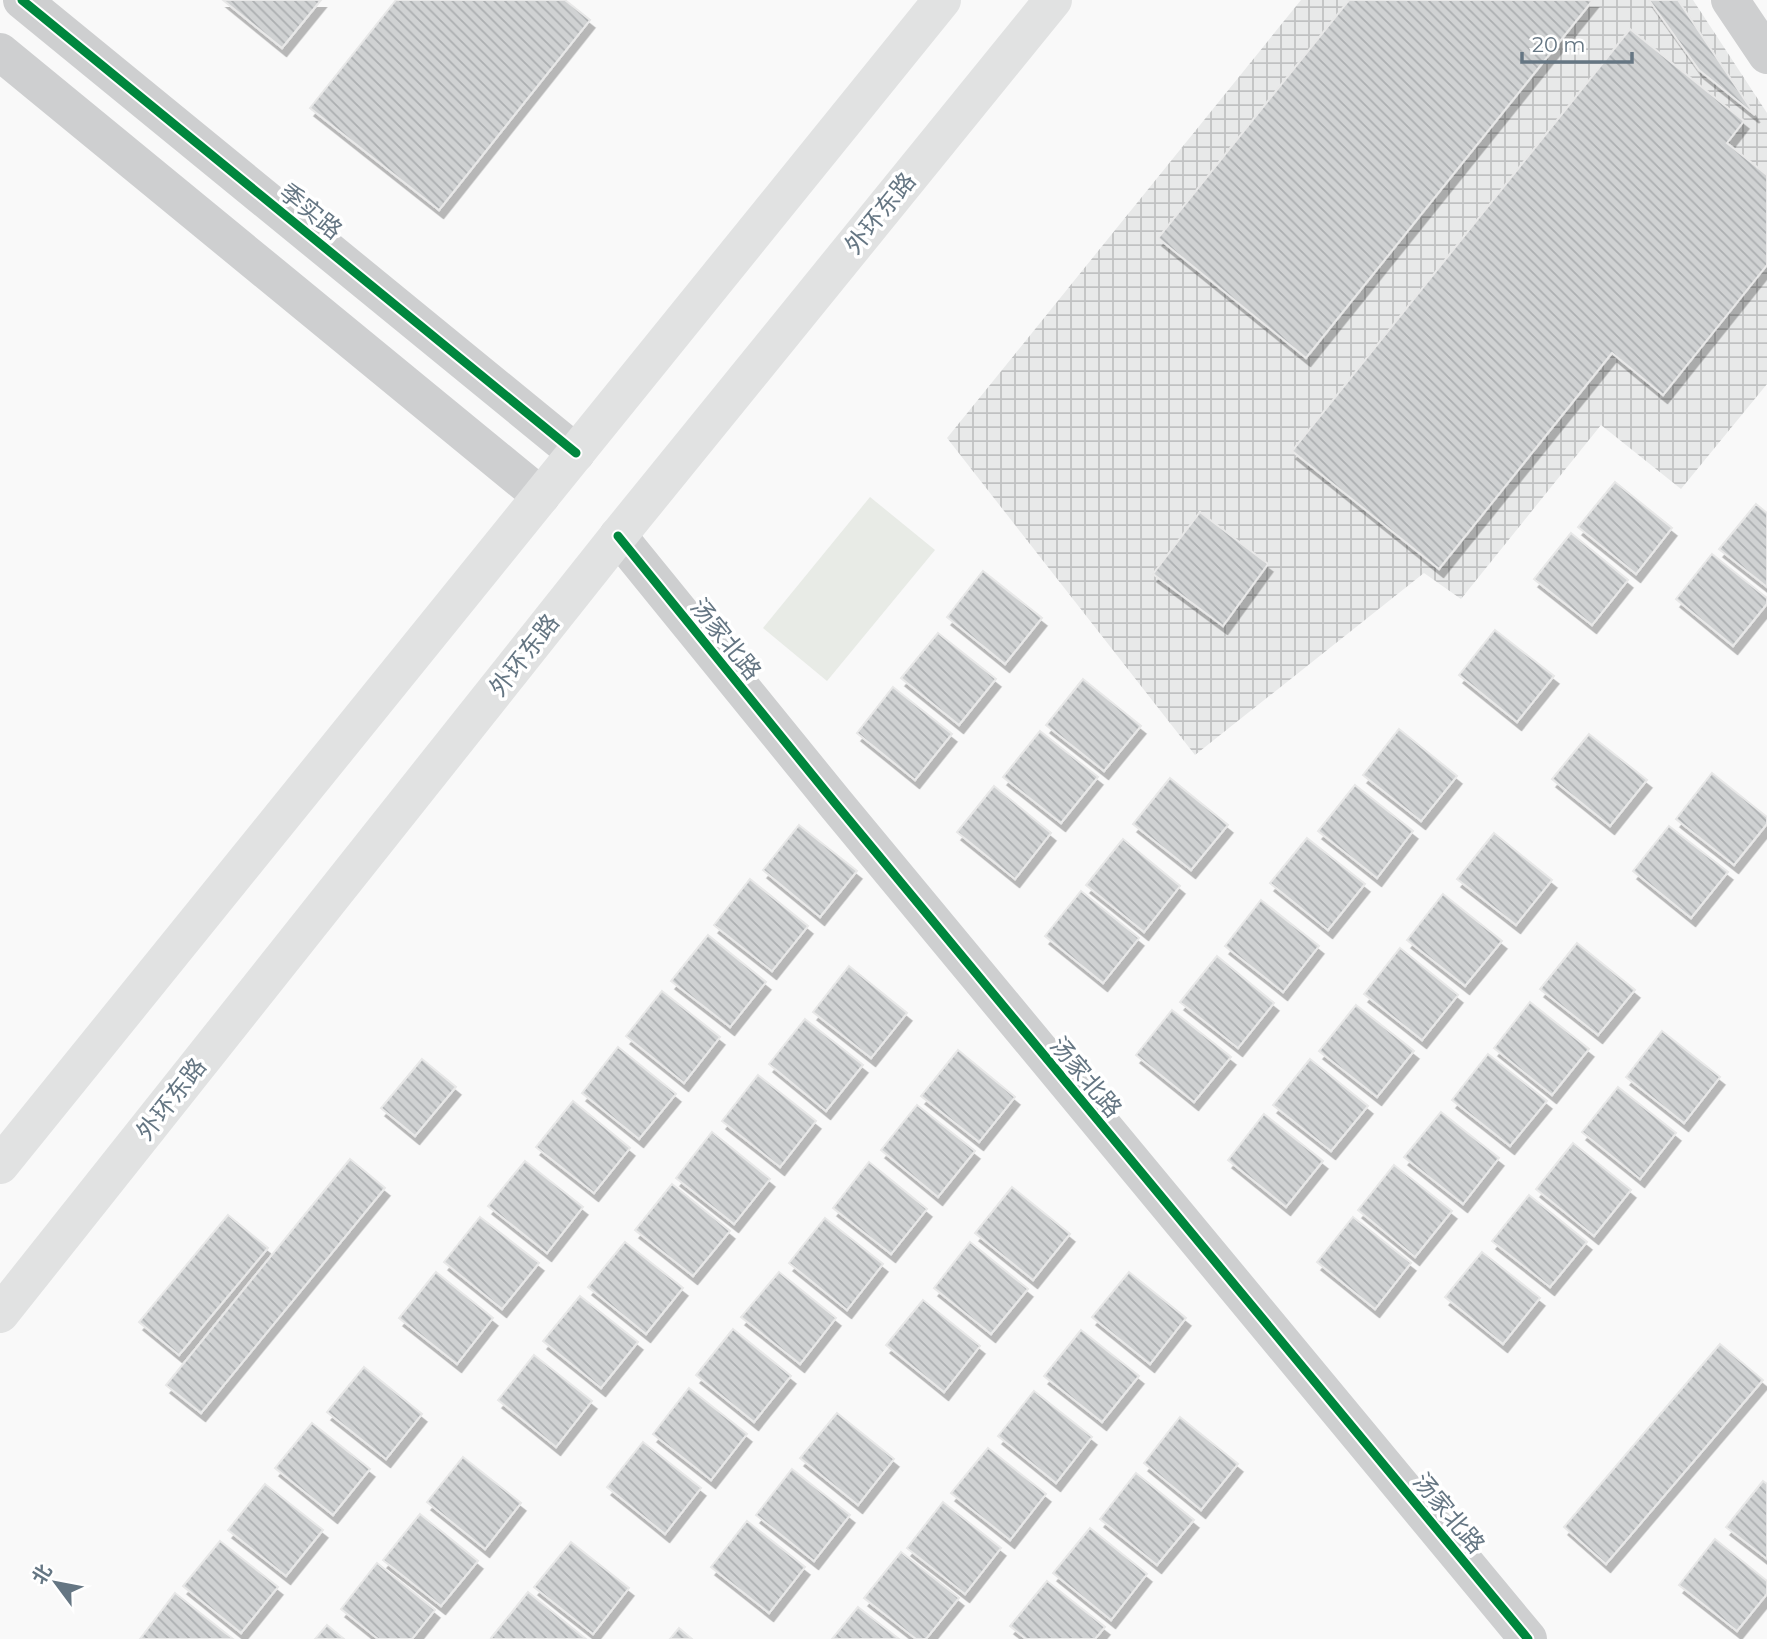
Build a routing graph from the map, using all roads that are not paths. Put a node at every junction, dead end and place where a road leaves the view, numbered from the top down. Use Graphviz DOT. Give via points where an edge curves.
graph roads {
  1 [pos="22,0"];
  2 [pos="942,0"];
  3 [pos="1053,0"];
  4 [pos="1730,0"];
  5 [pos="0,52"];
  6 [pos="1767,55"];
  7 [pos="576,453"];
  8 [pos="541,496"];
  9 [pos="618,537"];
  10 [pos="0,1165"];
  11 [pos="0,1314"];
  12 [pos="1528,1639"];
  1 -- 7 [label="street, 季实路"];
  2 -- 7 [label="highway"];
  3 -- 9 [label="highway, 外环东路"];
  4 -- 6 [label="street"];
  5 -- 8 [label="street"];
  7 -- 8 [label="highway"];
  8 -- 10 [label="highway"];
  9 -- 11 [label="highway, 外环东路"];
  9 -- 12 [label="street, 汤家北路"];
}
